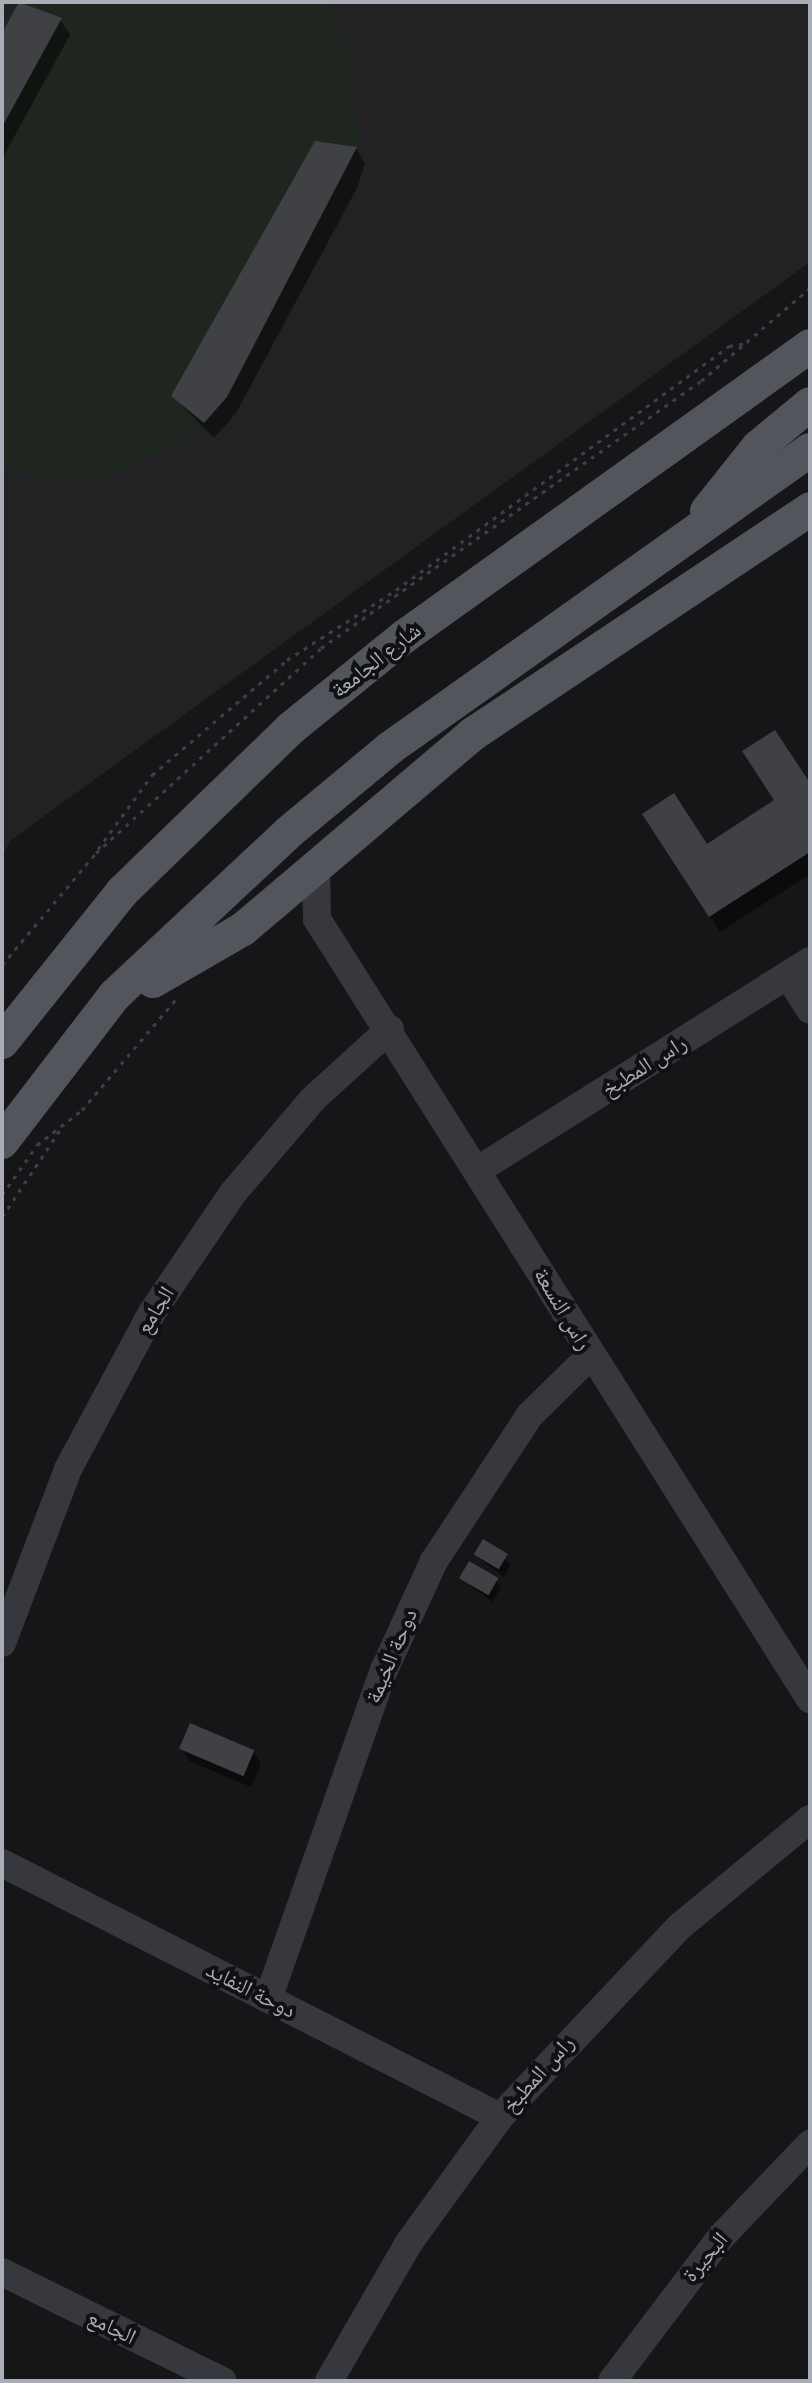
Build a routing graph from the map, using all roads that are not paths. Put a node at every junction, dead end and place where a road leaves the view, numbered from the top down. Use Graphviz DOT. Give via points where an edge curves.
graph roads {
  1 [pos="810,346"];
  2 [pos="810,404"];
  3 [pos="810,450"];
  4 [pos="810,509"];
  5 [pos="692,535"];
  6 [pos="390,748"];
  7 [pos="322,860"];
  8 [pos="265,911"];
  9 [pos="317,919"];
  10 [pos="799,968"];
  11 [pos="115,995"];
  12 [pos="810,1010"];
  13 [pos="390,1029"];
  14 [pos="2,1042"];
  15 [pos="2,1142"];
  16 [pos="478,1170"];
  17 [pos="591,1355"];
  18 [pos="2,1643"];
  19 [pos="810,1699"];
  20 [pos="810,1819"];
  21 [pos="2,1863"];
  22 [pos="268,1999"];
  23 [pos="500,2117"];
  24 [pos="809,2153"];
  25 [pos="2,2272"];
  26 [pos="223,2381"];
  27 [pos="329,2381"];
  28 [pos="612,2381"];
  29 [pos="630,2381"];
  1 -- 14 [label="main road, شارع الجامعة" via="405,636 290,729 122,892"];
  2 -- 5 [label="main road" via="758,447"];
  3 -- 5 [label="main road"];
  4 -- 7 [label="main road" via="473,734"];
  5 -- 6 [label="main road"];
  6 -- 7 [label="main road"];
  6 -- 11 [label="main road" via="210,901"];
  7 -- 8 [label="main road"];
  7 -- 9 [label="street"];
  8 -- 9 [label="street"];
  8 -- 11 [label="main road" via="164,975"];
  9 -- 13 [label="street, راس النسعة"];
  10 -- 12 [label="street"];
  10 -- 16 [label="street, راس المطبخ"];
  11 -- 15 [label="main road"];
  13 -- 16 [label="street, راس النسعة"];
  13 -- 18 [label="street, الجامع" via="313,1099 177,1274 68,1469"];
  16 -- 17 [label="street, راس النسعة"];
  17 -- 19 [label="street, راس النسعة"];
  17 -- 22 [label="street, دوحة الخيمة" via="502,1453 422,1585 379,1682"];
  20 -- 23 [label="street, راس المطبخ" via="650,1955"];
  21 -- 22 [label="street, دوحة النفايد"];
  22 -- 23 [label="street, دوحة النفايد"];
  23 -- 27 [label="street, راس المطبخ" via="408,2244"];
  24 -- 28 [label="street, البحيرة" via="721,2237"];
  24 -- 29 [label="street, البحيرة"];
  25 -- 26 [label="street, الجامع"];
}
